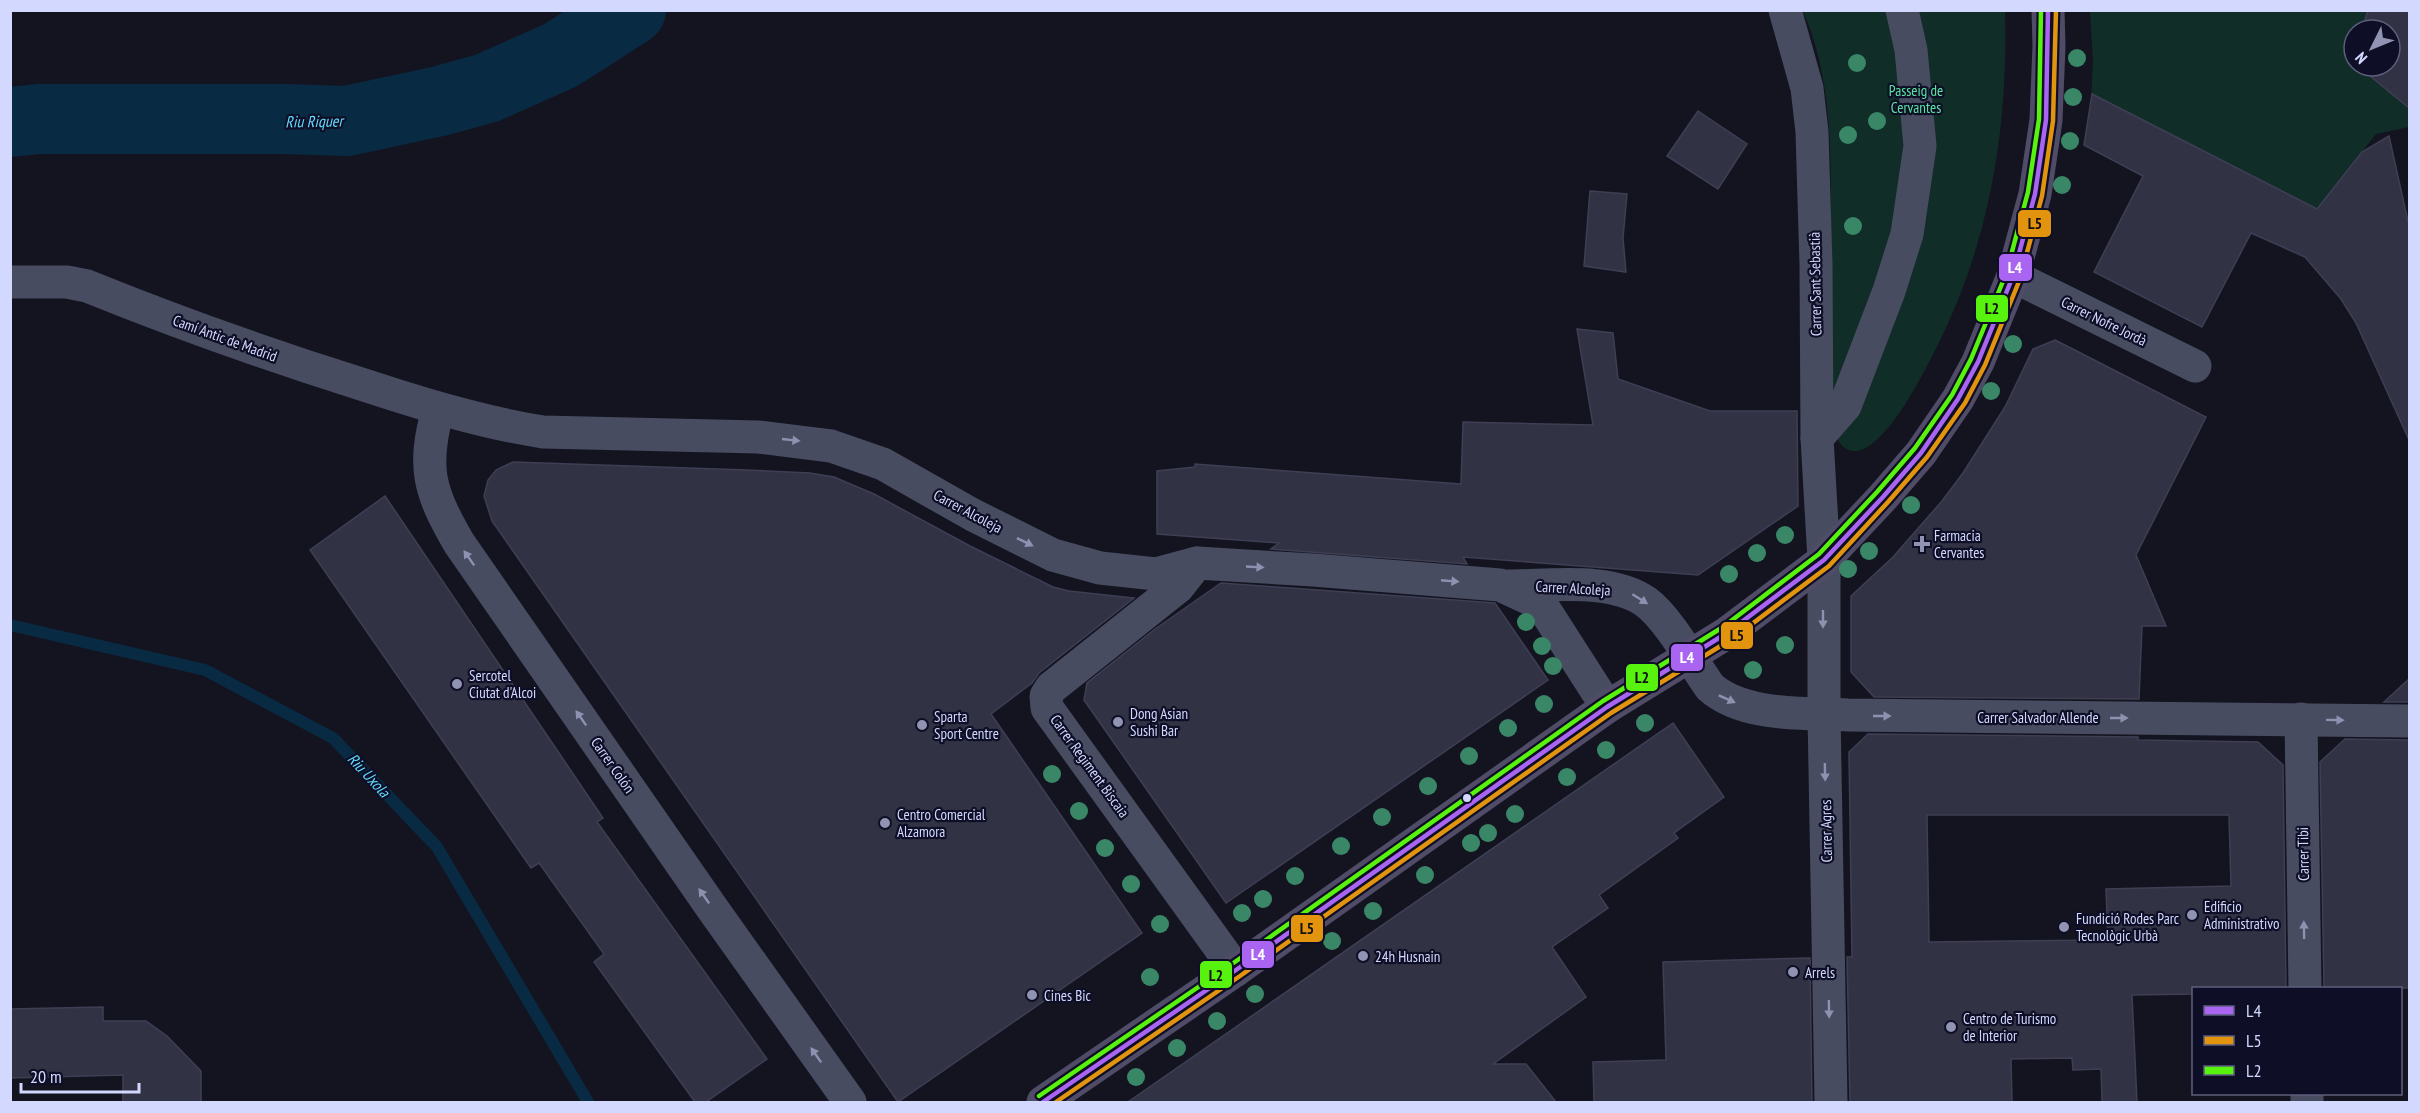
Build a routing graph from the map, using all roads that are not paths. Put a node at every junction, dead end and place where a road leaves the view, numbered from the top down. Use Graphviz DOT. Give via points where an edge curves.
graph roads {
  1 [pos="1785,10"];
  2 [pos="1902,10"];
  3 [pos="2048,10"];
  4 [pos="2013,276"];
  5 [pos="10,282"];
  6 [pos="2195,366"];
  7 [pos="438,409"];
  8 [pos="1817,438"];
  9 [pos="1824,560"];
  10 [pos="1197,563"];
  11 [pos="1500,585"];
  12 [pos="1688,657"];
  13 [pos="1607,707"];
  14 [pos="1824,714"];
  15 [pos="2301,719"];
  16 [pos="2409,721"];
  17 [pos="1236,970"];
  18 [pos="2305,987"];
  19 [pos="850,1102"];
  20 [pos="1043,1102"];
  21 [pos="1831,1102"];
  1 -- 8 [label="street, Carrer Sant Sebastià" via="1807,88 1812,132"];
  2 -- 8 [label="street" via="1911,50 1920,146 1907,234 1845,406"];
  3 -- 4 [label="main road" via="2046,120 2035,194"];
  4 -- 6 [label="street, Carrer Nofre Jordà"];
  4 -- 9 [label="main road" via="1978,362 1944,423 1900,478"];
  5 -- 7 [label="street, Camí Antic de Madrid" via="87,286 267,355"];
  7 -- 10 [label="street, Carrer Alcoleja, one-way" via="543,432 732,437 831,446 883,464 1012,535 1063,558 1100,568 1156,574"];
  19 -- 7 [label="street, Carrer Colón, one-way" via="459,543 442,513 429,472 430,438"];
  8 -- 9 [label="street, Carrer Sant Sebastià"];
  9 -- 12 [label="main road" via="1727,633"];
  9 -- 14 [label="street, Carrer Agres, one-way"];
  10 -- 11 [label="street, Carrer Alcoleja, one-way"];
  10 -- 17 [label="street, Carrer Regiment Biscaia" via="1178,587 1051,688 1046,696 1047,708"];
  11 -- 12 [label="street, Carrer Alcoleja, one-way" via="1598,586 1627,591 1654,610"];
  11 -- 13 [label="street, Carrer Alcoleja" via="1540,604"];
  12 -- 13 [label="main road"];
  12 -- 14 [label="street, Carrer Salvador Allende, one-way" via="1720,697 1767,709"];
  13 -- 17 [label="main road"];
  14 -- 15 [label="street, Carrer Salvador Allende, one-way"];
  14 -- 21 [label="street, Carrer Agres, one-way"];
  15 -- 16 [label="street, Carrer Salvador Allende, one-way"];
  18 -- 15 [label="street, Carrer Tibi, one-way"];
  17 -- 20 [label="main road"];
}
